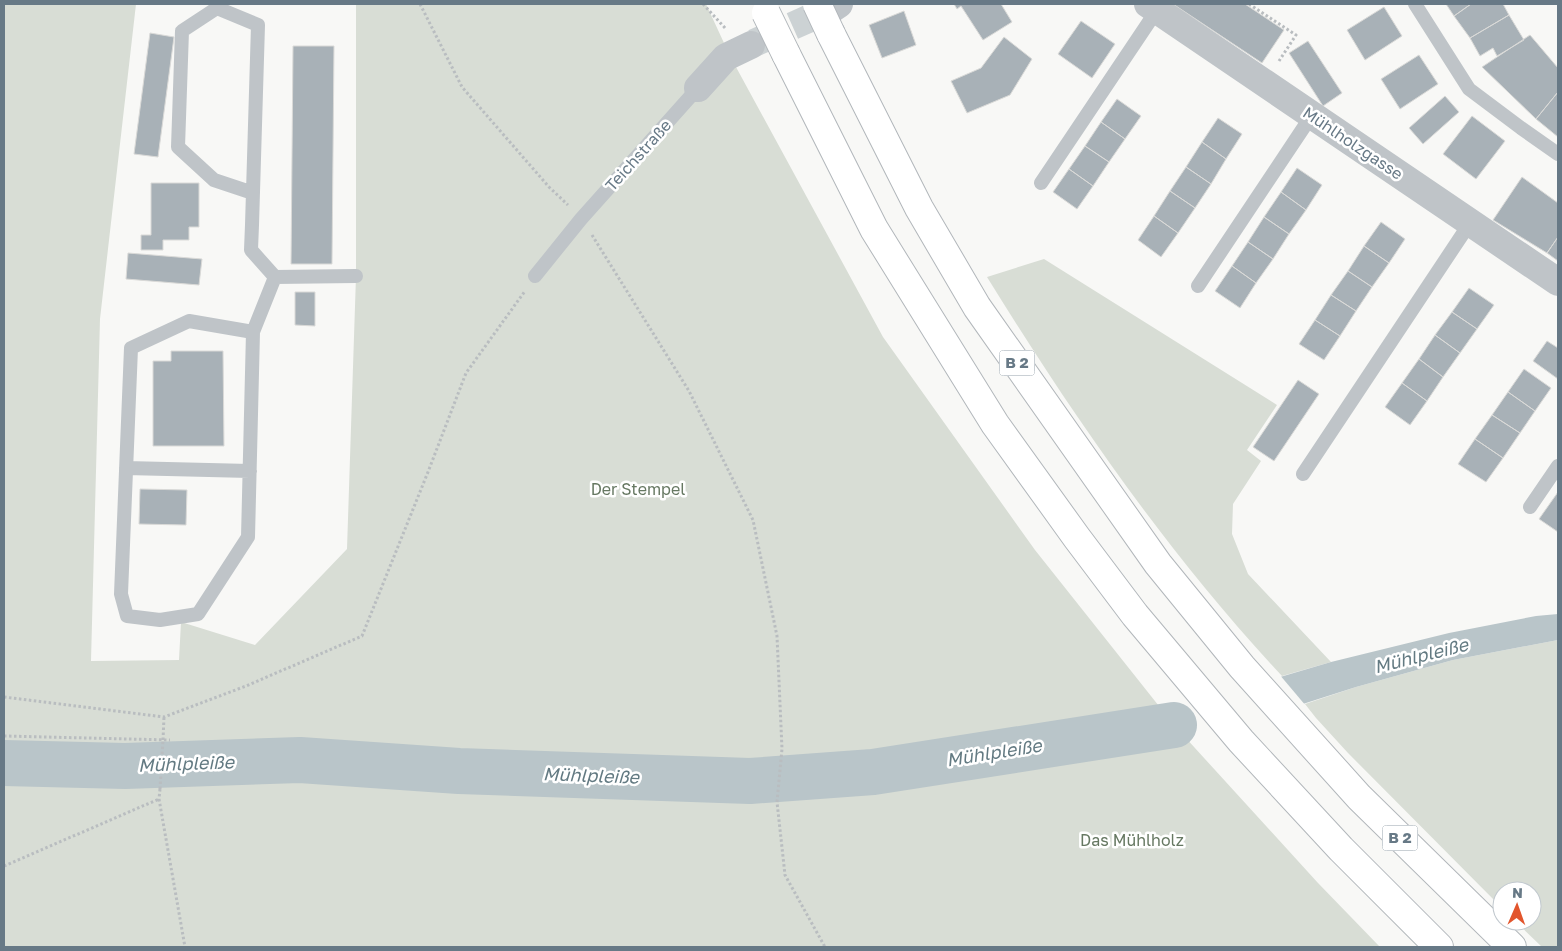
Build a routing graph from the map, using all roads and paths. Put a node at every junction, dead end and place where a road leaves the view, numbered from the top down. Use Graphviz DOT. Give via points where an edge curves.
graph roads {
  1 [pos="420,4"];
  2 [pos="703,4"];
  3 [pos="1250,4"];
  4 [pos="1414,4"];
  5 [pos="829,5"];
  6 [pos="1152,7"];
  7 [pos="764,8"];
  8 [pos="747,46"];
  9 [pos="1266,84"];
  10 [pos="698,88"];
  11 [pos="1312,115"];
  12 [pos="1558,154"];
  13 [pos="1041,183"];
  14 [pos="253,193"];
  15 [pos="582,219"];
  16 [pos="1470,223"];
  17 [pos="356,276"];
  18 [pos="535,276"];
  19 [pos="275,277"];
  20 [pos="1558,282"];
  21 [pos="1198,286"];
  22 [pos="253,332"];
  23 [pos="1558,466"];
  24 [pos="126,468"];
  25 [pos="250,471"];
  26 [pos="1303,474"];
  27 [pos="1530,507"];
  28 [pos="4,697"];
  29 [pos="164,717"];
  30 [pos="4,736"];
  31 [pos="170,740"];
  32 [pos="159,799"];
  33 [pos="4,866"];
  34 [pos="185,947"];
  35 [pos="824,947"];
  36 [pos="1439,947"];
  37 [pos="1512,947"];
  1 -- 15 [label="path" via="462,87"];
  2 -- 8 [label="path"];
  3 -- 9 [label="path" via="1296,35"];
  4 -- 12 [label="lane" via="1469,89"];
  5 -- 37 [label="highway, B 2, bridge" via="830,34 920,208 977,307 1158,564 1242,667 1359,798"];
  6 -- 9 [label="street, Mühlholzgasse"];
  6 -- 13 [label="lane"];
  7 -- 36 [label="highway, bridge" via="874,228 995,424 1135,615 1189,681 1341,849"];
  8 -- 10 [label="street, Teichstraße" via="726,57"];
  9 -- 11 [label="street, Mühlholzgasse"];
  10 -- 15 [label="lane, Teichstraße"];
  11 -- 16 [label="street, Mühlholzgasse"];
  11 -- 21 [label="lane"];
  14 -- 14 [label="lane" via="258,25 217,8 182,31 178,147 214,180"];
  14 -- 19 [label="lane" via="251,250"];
  15 -- 18 [label="lane, Teichstraße"];
  15 -- 35 [label="path" via="689,391 753,520 777,636 782,749 777,802 785,875"];
  16 -- 20 [label="street, Mühlholzgasse"];
  16 -- 26 [label="lane"];
  17 -- 19 [label="lane"];
  18 -- 29 [label="path" via="466,373 362,636"];
  19 -- 22 [label="lane"];
  22 -- 24 [label="lane" via="189,321 131,348"];
  22 -- 25 [label="lane"];
  23 -- 27 [label="lane"];
  24 -- 25 [label="lane"];
  24 -- 25 [label="lane" via="121,594 127,616 160,620 198,614 248,537"];
  28 -- 29 [label="path"];
  29 -- 32 [label="path, bridge"];
  30 -- 31 [label="path"];
  32 -- 33 [label="path"];
  32 -- 34 [label="path"];
}
